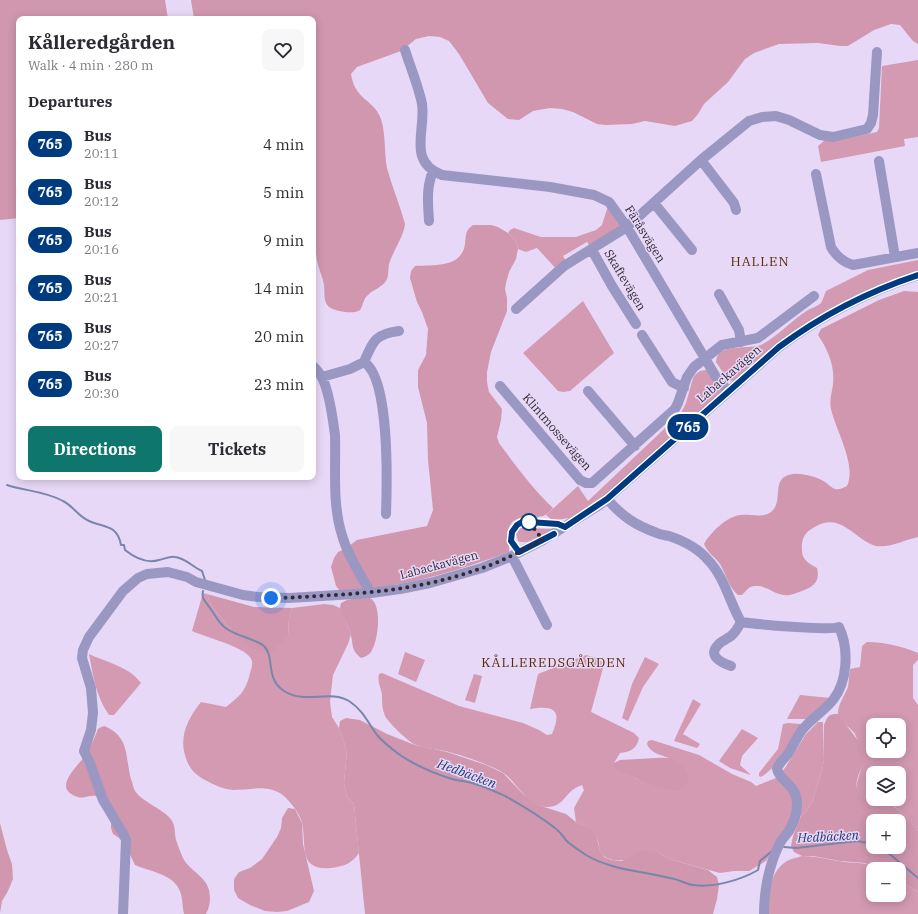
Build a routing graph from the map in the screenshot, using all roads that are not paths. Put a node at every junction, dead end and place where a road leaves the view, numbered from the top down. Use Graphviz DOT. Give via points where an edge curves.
graph roads {
  1 [pos="405,50"];
  2 [pos="877,52"];
  3 [pos="702,160"];
  4 [pos="879,161"];
  5 [pos="432,171"];
  6 [pos="816,174"];
  7 [pos="654,203"];
  8 [pos="736,210"];
  9 [pos="429,221"];
  10 [pos="627,228"];
  11 [pos="592,250"];
  12 [pos="692,250"];
  13 [pos="918,253"];
  14 [pos="895,257"];
  15 [pos="918,275"];
  16 [pos="718,294"];
  17 [pos="814,296"];
  18 [pos="516,309"];
  19 [pos="636,324"];
  20 [pos="399,331"];
  21 [pos="642,335"];
  22 [pos="741,342"];
  23 [pos="705,358"];
  24 [pos="364,362"];
  25 [pos="316,370"];
  26 [pos="322,377"];
  27 [pos="500,386"];
  28 [pos="684,388"];
  29 [pos="588,391"];
  30 [pos="728,391"];
  31 [pos="635,446"];
  32 [pos="607,499"];
  33 [pos="386,514"];
  34 [pos="512,556"];
  35 [pos="371,593"];
  36 [pos="740,622"];
  37 [pos="547,625"];
  38 [pos="731,666"];
  39 [pos="124,914"];
  40 [pos="764,914"];
  1 -- 5 [label="street" via="422,104 421,152 423,160"];
  2 -- 3 [label="street, Skaftevägen" via="873,115 867,129 825,136 776,116 762,117 740,127"];
  3 -- 7 [label="street, Skaftevägen"];
  3 -- 8 [label="street" via="734,202"];
  4 -- 14 [label="street"];
  5 -- 9 [label="street" via="427,191"];
  5 -- 10 [label="street, Färåsvägen" via="442,175 550,187 594,195 609,202"];
  6 -- 14 [label="street" via="831,247 836,255 853,265"];
  7 -- 10 [label="street, Skaftevägen"];
  7 -- 12 [label="street"];
  10 -- 11 [label="street, Skaftevägen"];
  10 -- 23 [label="street, Färåsvägen"];
  11 -- 18 [label="street, Skaftevägen" via="564,266"];
  11 -- 19 [label="street, Skaftevägen"];
  13 -- 14 [label="street"];
  15 -- 30 [label="street, Labackavägen" via="869,293 823,317 779,347"];
  16 -- 22 [label="street" via="741,335"];
  17 -- 22 [label="street, Klintmossevägen" via="758,338"];
  20 -- 24 [label="street" via="388,332 378,337"];
  21 -- 28 [label="street" via="672,382"];
  22 -- 23 [label="street, Klintmossevägen" via="722,346"];
  23 -- 28 [label="street, Klintmossevägen" via="687,377"];
  23 -- 30 [label="street, Färåsvägen" via="716,378"];
  24 -- 26 [label="street"];
  24 -- 33 [label="street" via="372,370 386,431"];
  25 -- 26 [label="street"];
  26 -- 35 [label="street" via="331,408 335,435 339,523 347,550"];
  27 -- 31 [label="street, Klintmossevägen" via="580,480 586,483 596,480"];
  28 -- 31 [label="street, Klintmossevägen" via="675,408"];
  29 -- 31 [label="street"];
  30 -- 32 [label="street, Labackavägen"];
  32 -- 34 [label="street, Labackavägen" via="548,537"];
  32 -- 36 [label="street" via="618,512 631,521 688,544 708,560 715,568"];
  34 -- 35 [label="street, Labackavägen" via="455,576 400,590"];
  34 -- 37 [label="street"];
  35 -- 39 [label="street, Labackavägen" via="290,598 258,597 196,582 168,572 142,576 123,591 88,638 82,653 91,688 93,712 91,730 84,751 103,800 126,840"];
  36 -- 38 [label="street" via="730,637 718,644 714,650 718,661"];
  36 -- 40 [label="street" via="819,628 839,626 845,644 844,671 839,691 802,730 777,769 792,788 797,804 796,815 779,844 767,878"];
}
